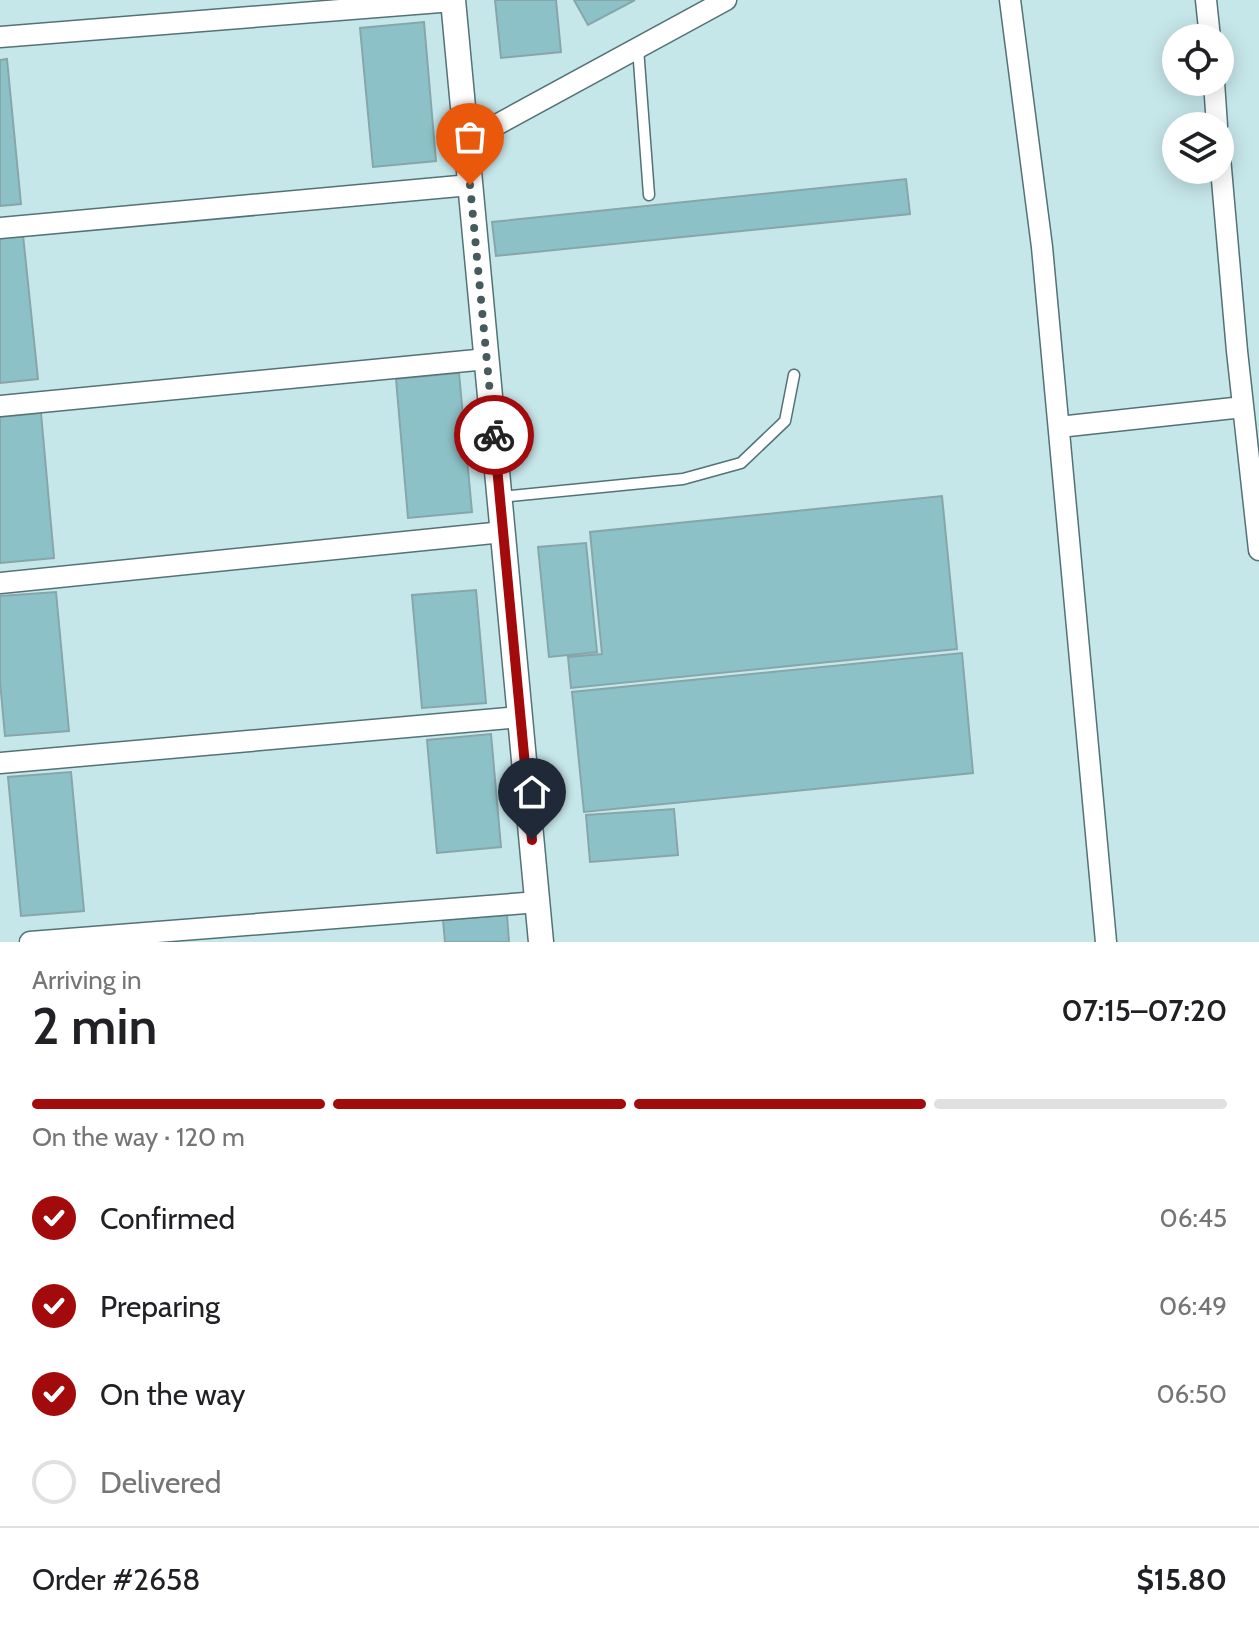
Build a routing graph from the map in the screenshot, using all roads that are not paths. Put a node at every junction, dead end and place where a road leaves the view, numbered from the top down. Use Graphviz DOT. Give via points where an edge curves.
graph roads {
  1 [pos="453,0"];
  2 [pos="726,0"];
  3 [pos="1010,0"];
  4 [pos="1206,0"];
  5 [pos="1209,24"];
  6 [pos="0,37"];
  7 [pos="638,48"];
  8 [pos="467,141"];
  9 [pos="1222,184"];
  10 [pos="470,185"];
  11 [pos="649,195"];
  12 [pos="0,228"];
  13 [pos="487,359"];
  14 [pos="794,375"];
  15 [pos="0,406"];
  16 [pos="1243,407"];
  17 [pos="1059,427"];
  18 [pos="500,497"];
  19 [pos="503,532"];
  20 [pos="1259,550"];
  21 [pos="0,583"];
  22 [pos="520,717"];
  23 [pos="0,763"];
  24 [pos="538,902"];
  25 [pos="30,942"];
  26 [pos="541,942"];
  27 [pos="1106,942"];
  1 -- 6 [label="street"];
  1 -- 8 [label="street"];
  2 -- 7 [label="street"];
  3 -- 17 [label="street"];
  4 -- 5 [label="street"];
  7 -- 8 [label="street"];
  7 -- 11 [label="lane"];
  8 -- 10 [label="street"];
  9 -- 16 [label="street"];
  10 -- 12 [label="street"];
  10 -- 13 [label="street"];
  13 -- 15 [label="street"];
  13 -- 18 [label="street"];
  14 -- 18 [label="lane" via="785,421 741,463 683,479"];
  16 -- 17 [label="street"];
  16 -- 20 [label="street"];
  17 -- 27 [label="street"];
  18 -- 19 [label="street"];
  19 -- 21 [label="street"];
  19 -- 22 [label="street"];
  22 -- 23 [label="street"];
  22 -- 24 [label="street"];
  24 -- 25 [label="street"];
  24 -- 26 [label="street"];
}
